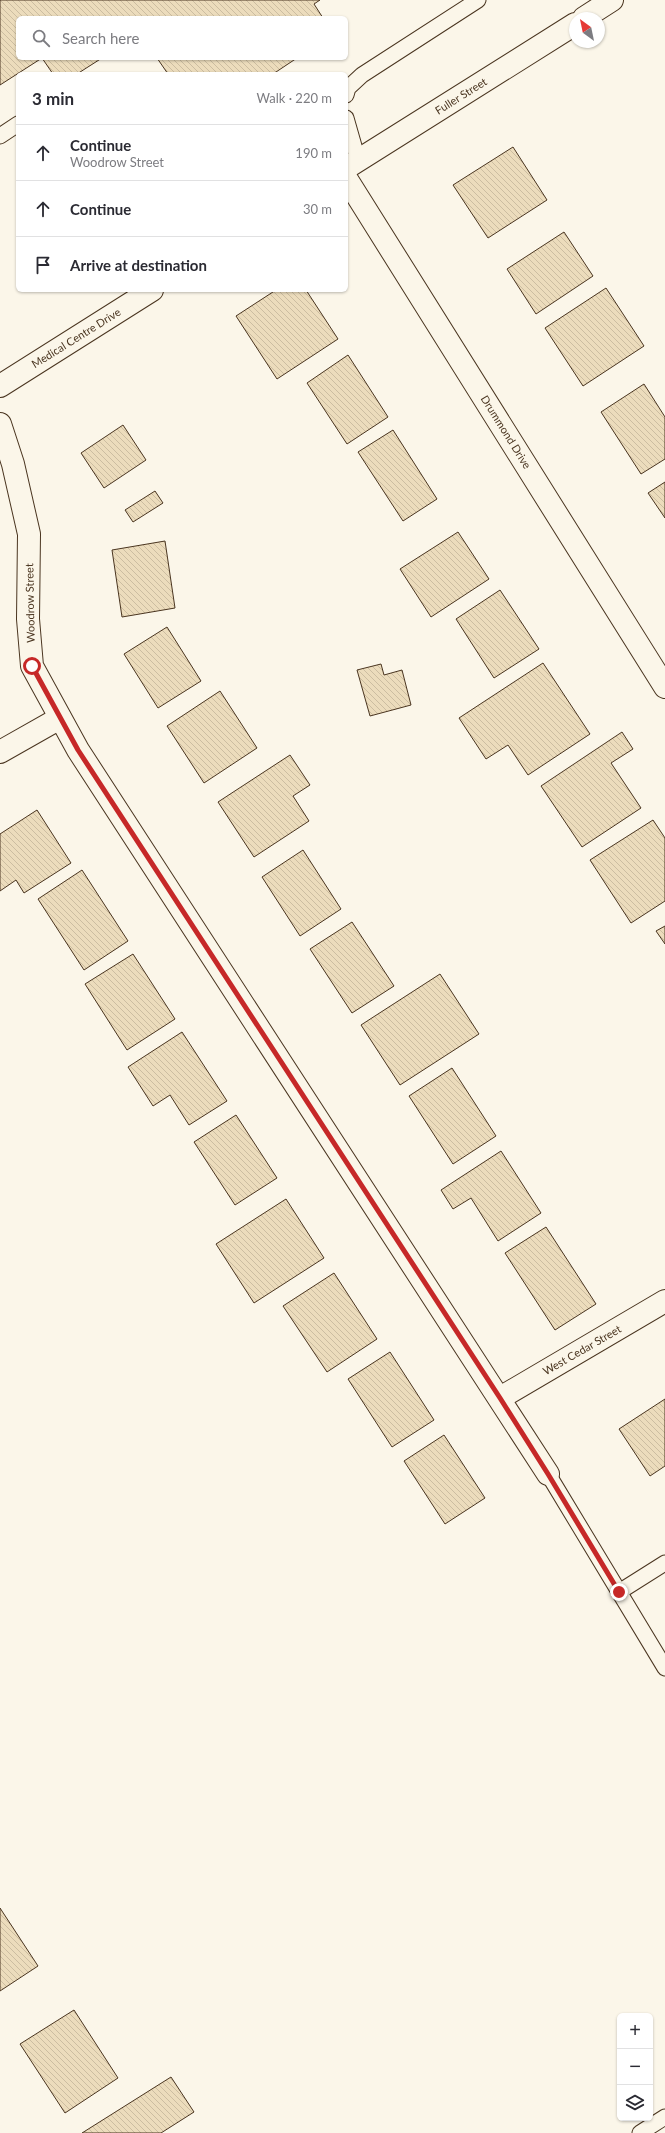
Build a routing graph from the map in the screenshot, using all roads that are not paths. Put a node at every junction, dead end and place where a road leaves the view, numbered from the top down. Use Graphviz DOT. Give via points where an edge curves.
graph roads {
  1 [pos="478,0"];
  2 [pos="612,0"];
  3 [pos="593,12"];
  4 [pos="569,28"];
  5 [pos="348,88"];
  6 [pos="16,125"];
  7 [pos="0,136"];
  8 [pos="348,143"];
  9 [pos="350,168"];
  10 [pos="149,292"];
  11 [pos="0,386"];
  12 [pos="0,424"];
  13 [pos="665,687"];
  14 [pos="60,718"];
  15 [pos="0,752"];
  16 [pos="665,1301"];
  17 [pos="500,1398"];
  18 [pos="548,1474"];
  19 [pos="665,1563"];
  20 [pos="619,1592"];
  21 [pos="665,1668"];
  22 [pos="665,2117"];
  23 [pos="640,2133"];
  1 -- 5 [label="lane" via="362,75"];
  2 -- 3 [label="street"];
  4 -- 9 [label="street, Fuller Street"];
  6 -- 7 [label="lane"];
  8 -- 9 [label="lane"];
  9 -- 13 [label="street, Drummond Drive"];
  10 -- 11 [label="street, Medical Centre Drive"];
  12 -- 14 [label="street, Woodrow Street" via="13,464 29,534 28,619 32,666"];
  14 -- 15 [label="street"];
  14 -- 17 [label="street, Woodrow Street" via="78,750"];
  16 -- 17 [label="street, West Cedar Street"];
  17 -- 18 [label="street, Woodrow Street"];
  18 -- 20 [label="lane"];
  19 -- 20 [label="lane"];
  20 -- 21 [label="lane"];
  22 -- 23 [label="lane"];
}
